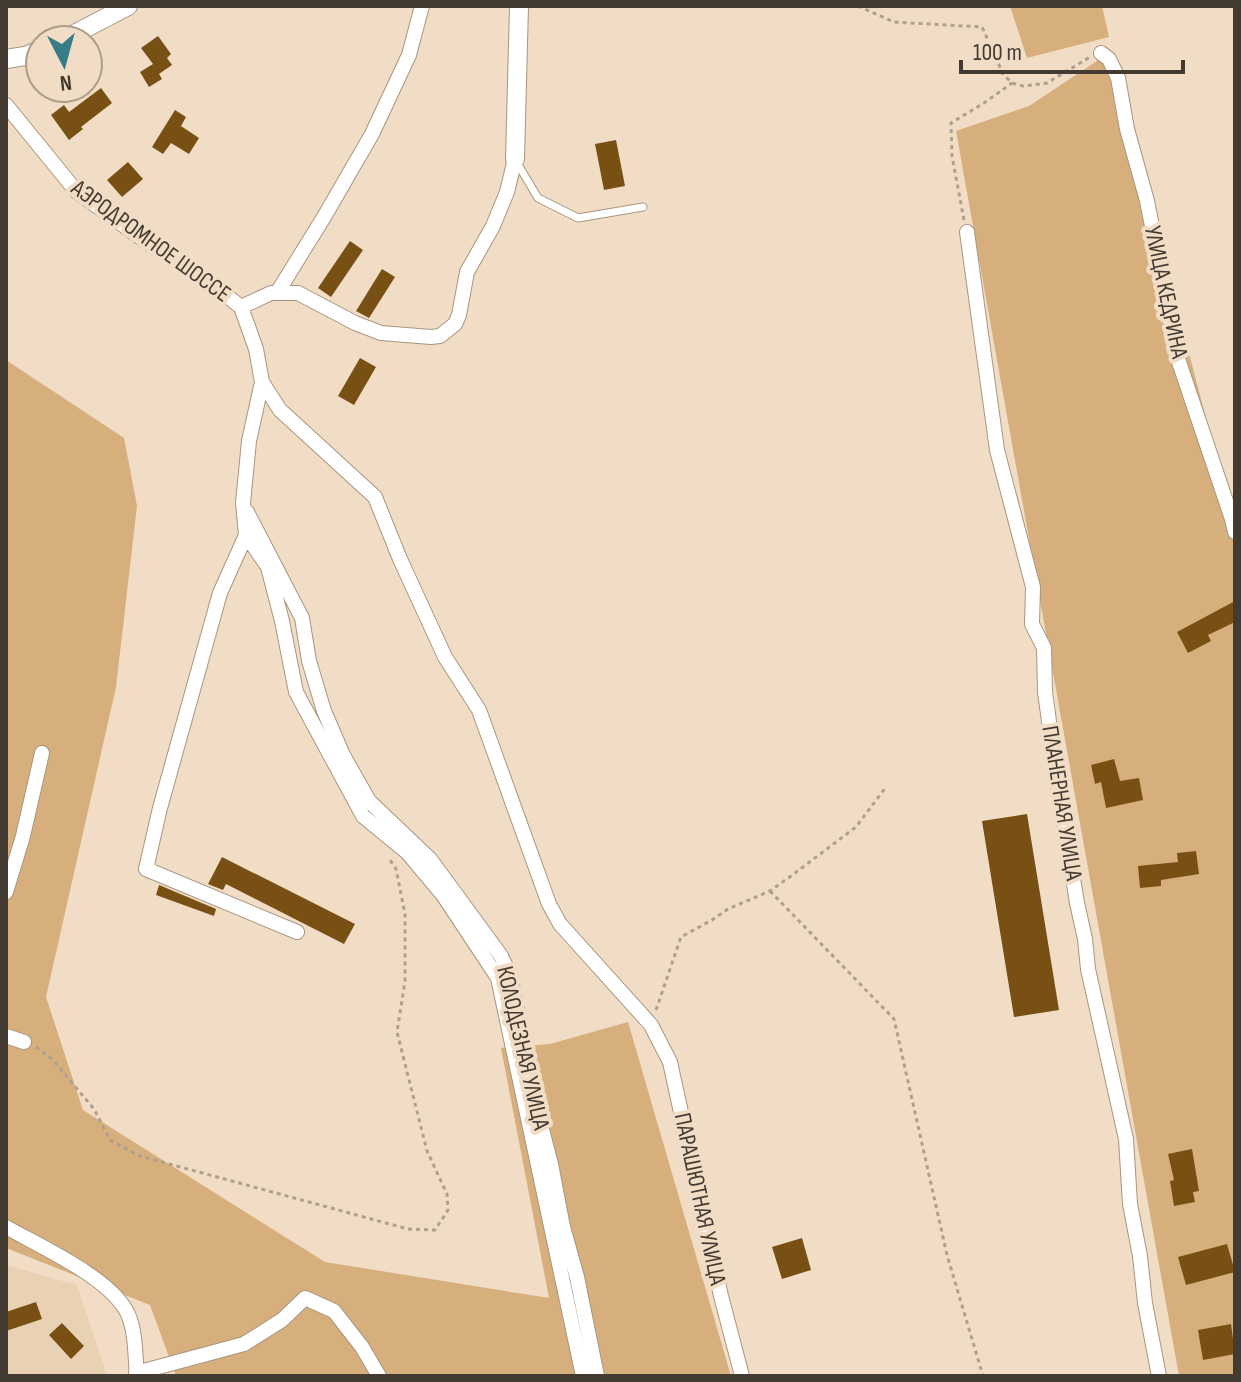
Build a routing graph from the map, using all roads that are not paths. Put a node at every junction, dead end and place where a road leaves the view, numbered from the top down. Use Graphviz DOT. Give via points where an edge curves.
graph roads {
  1 [pos="128,6"];
  2 [pos="422,6"];
  3 [pos="519,6"];
  4 [pos="94,24"];
  5 [pos="1101,53"];
  6 [pos="6,105"];
  7 [pos="515,159"];
  8 [pos="643,207"];
  9 [pos="967,232"];
  10 [pos="277,293"];
  11 [pos="241,307"];
  12 [pos="262,382"];
  13 [pos="243,503"];
  14 [pos="1235,532"];
  15 [pos="246,535"];
  16 [pos="42,753"];
  17 [pos="363,816"];
  18 [pos="6,892"];
  19 [pos="297,932"];
  20 [pos="6,1036"];
  21 [pos="24,1042"];
  22 [pos="6,1227"];
  23 [pos="136,1375"];
  24 [pos="379,1376"];
  25 [pos="583,1376"];
  26 [pos="597,1376"];
  27 [pos="742,1376"];
  28 [pos="1159,1376"];
  1 -- 4 [label="street"];
  2 -- 10 [label="street" via="409,55 372,134"];
  3 -- 7 [label="street"];
  5 -- 14 [label="street, УЛИЦА КЕДРИНА" via="1118,78 1179,362"];
  6 -- 11 [label="street, АЭРОДРОМНОЕ ШОССЕ" via="76,191"];
  7 -- 8 [label="lane" via="538,198 578,218"];
  7 -- 10 [label="street" via="493,226 467,272 459,315 440,336 381,333 298,293"];
  9 -- 28 [label="street, ПЛАНЕРНАЯ УЛИЦА" via="997,450 1033,587 1032,624 1044,648 1060,796 1088,969 1126,1139 1130,1204"];
  10 -- 11 [label="street"];
  11 -- 12 [label="street, АЭРОДРОМНОЕ ШОССЕ"];
  12 -- 13 [label="street, АЭРОДРОМНОЕ ШОССЕ"];
  12 -- 27 [label="street, ПАРАШЮТНАЯ УЛИЦА" via="280,410 375,497 445,657 479,710 549,904 560,924 651,1025 670,1062"];
  13 -- 15 [label="street, АЭРОДРОМНОЕ ШОССЕ"];
  13 -- 26 [label="street, КОЛОДЕЗНАЯ УЛИЦА" via="302,618 324,711 369,801 430,859 510,975"];
  15 -- 17 [label="street, АЭРОДРОМНОЕ ШОССЕ" via="268,567 296,692"];
  15 -- 19 [label="street, АЭРОДРОМНОЕ ШОССЕ" via="220,593 146,869"];
  16 -- 18 [label="street"];
  17 -- 25 [label="street, КОЛОДЕЗНАЯ УЛИЦА" via="407,852 443,895 498,978"];
  20 -- 21 [label="street"];
  22 -- 23 [label="street" via="114,1294 134,1334"];
  23 -- 24 [label="street" via="244,1344 305,1298 334,1311"];
}
